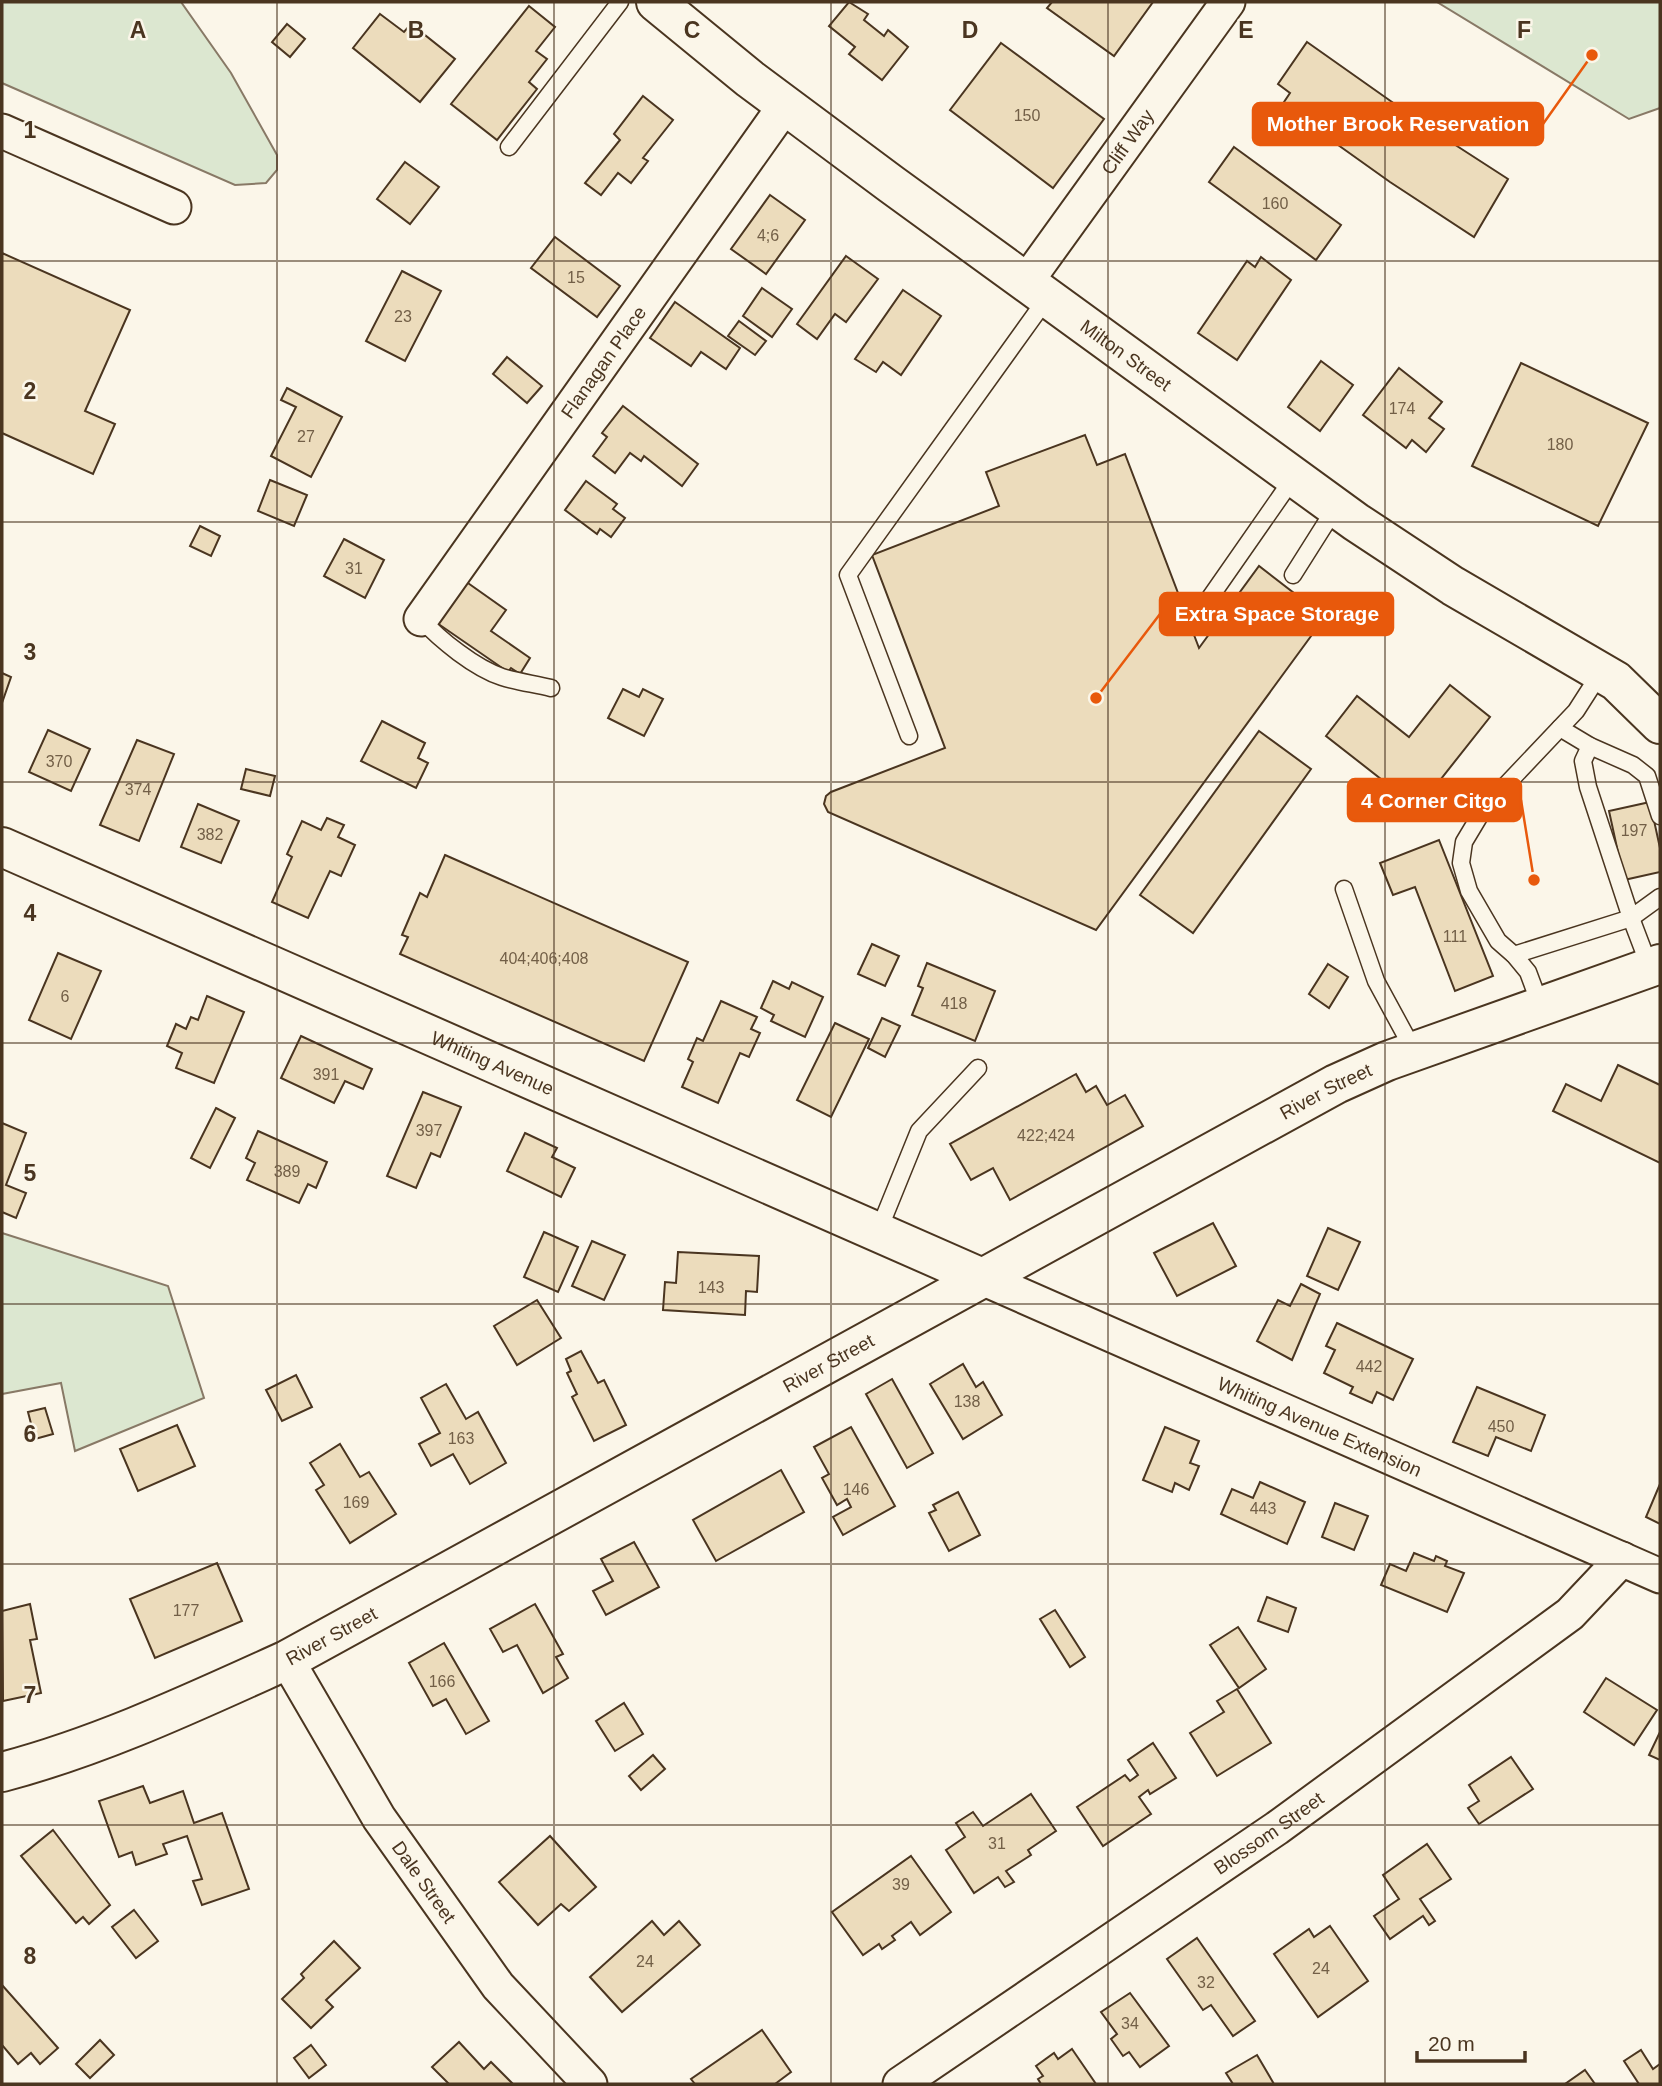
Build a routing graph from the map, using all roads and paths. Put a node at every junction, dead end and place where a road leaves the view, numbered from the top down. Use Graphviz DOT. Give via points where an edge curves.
graph roads {
  1 [pos="620,2"];
  2 [pos="656,2"];
  3 [pos="1228,2"];
  4 [pos="786,104"];
  5 [pos="2,131"];
  6 [pos="509,147"];
  7 [pos="174,207"];
  8 [pos="1037,290"];
  9 [pos="1294,477"];
  10 [pos="1336,507"];
  11 [pos="1293,575"];
  12 [pos="1202,609"];
  13 [pos="421,619"];
  14 [pos="1609,677"];
  15 [pos="551,688"];
  16 [pos="1660,691"];
  17 [pos="1660,724"];
  18 [pos="1560,728"];
  19 [pos="909,736"];
  20 [pos="1590,746"];
  21 [pos="1660,816"];
  22 [pos="2,847"];
  23 [pos="1344,889"];
  24 [pos="1660,897"];
  25 [pos="1631,918"];
  26 [pos="1514,955"];
  27 [pos="1655,966"];
  28 [pos="1541,1007"];
  29 [pos="1414,1051"];
  30 [pos="978,1068"];
  31 [pos="878,1232"];
  32 [pos="982,1278"];
  33 [pos="1622,1559"];
  34 [pos="1660,1576"];
  35 [pos="287,1660"];
  36 [pos="2,1772"];
  37 [pos="590,2084"];
  38 [pos="900,2084"];
  1 -- 6 [label="lane"];
  2 -- 4 [label="street, Milton Street"];
  3 -- 8 [label="street, Cliff Way"];
  4 -- 8 [label="street, Milton Street"];
  4 -- 13 [label="street, Flanagan Place"];
  5 -- 7 [label="street"];
  8 -- 9 [label="street, Milton Street"];
  8 -- 19 [label="lane" via="848,575"];
  9 -- 10 [label="street, Milton Street"];
  9 -- 12 [label="lane"];
  10 -- 11 [label="lane"];
  10 -- 14 [label="street, Milton Street" via="1453,586"];
  13 -- 15 [label="lane" via="459,653 499,676"];
  14 -- 16 [label="street, Milton Street"];
  14 -- 17 [label="street, Milton Street"];
  14 -- 18 [label="lane"];
  18 -- 20 [label="lane"];
  18 -- 26 [label="lane" via="1485,807 1464,842 1461,863 1469,891 1498,941"];
  20 -- 21 [label="lane" via="1647,776"];
  20 -- 25 [label="lane" via="1583,761 1588,787"];
  22 -- 31 [label="street, Whiting Avenue"];
  23 -- 29 [label="lane" via="1376,981"];
  24 -- 25 [label="lane"];
  25 -- 26 [label="lane"];
  25 -- 27 [label="lane"];
  26 -- 28 [label="lane" via="1528,972"];
  27 -- 28 [label="street, River Street"];
  28 -- 29 [label="street, River Street"];
  29 -- 32 [label="street, River Street" via="1336,1084"];
  30 -- 31 [label="lane" via="919,1131"];
  31 -- 32 [label="street, Whiting Avenue"];
  32 -- 33 [label="street, Whiting Avenue Extension"];
  32 -- 35 [label="street, River Street"];
  33 -- 34 [label="street, Whiting Avenue Extension"];
  33 -- 38 [label="street, Blossom Street" via="1570,1615 1277,1828"];
  35 -- 36 [label="street, River Street" via="158,1718"];
  35 -- 37 [label="street, Dale Street" via="379,1818 490,1975"];
}
